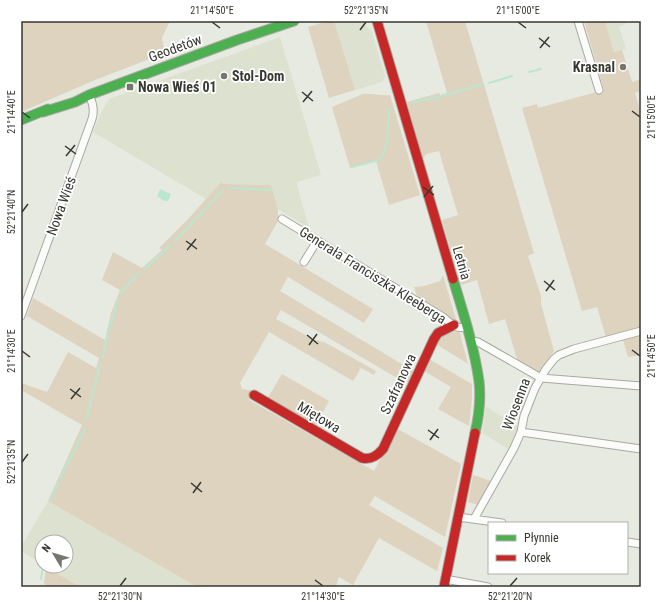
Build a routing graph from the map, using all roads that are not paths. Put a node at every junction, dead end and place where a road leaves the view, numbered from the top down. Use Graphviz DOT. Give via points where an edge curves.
graph roads {
  1 [pos="294,21"];
  2 [pos="377,21"];
  3 [pos="578,21"];
  4 [pos="599,90"];
  5 [pos="90,95"];
  6 [pos="21,120"];
  7 [pos="282,219"];
  8 [pos="317,241"];
  9 [pos="304,262"];
  10 [pos="21,316"];
  11 [pos="454,325"];
  12 [pos="466,327"];
  13 [pos="641,331"];
  14 [pos="471,341"];
  15 [pos="541,378"];
  16 [pos="641,386"];
  17 [pos="254,395"];
  18 [pos="521,432"];
  19 [pos="641,449"];
  20 [pos="371,459"];
  21 [pos="458,517"];
  22 [pos="474,519"];
  23 [pos="495,522"];
  24 [pos="628,542"];
  25 [pos="641,544"];
  26 [pos="444,583"];
  27 [pos="488,587"];
  1 -- 5 [label="street, Geodetów"];
  2 -- 12 [label="street, Letnia"];
  3 -- 4 [label="street"];
  5 -- 6 [label="street, Geodetów"];
  5 -- 10 [label="street, Nowa Wieś" via="94,114"];
  7 -- 8 [label="street, Generała Franciszka Kleeberga"];
  8 -- 9 [label="street"];
  8 -- 11 [label="street, Generała Franciszka Kleeberga"];
  11 -- 12 [label="street, Generała Franciszka Kleeberga"];
  11 -- 20 [label="street, Szafranowa" via="438,333 434,339 383,449"];
  12 -- 14 [label="street, Letnia"];
  13 -- 15 [label="street, Wiosenna" via="564,353 554,359"];
  14 -- 15 [label="street" via="478,342"];
  14 -- 21 [label="street, Letnia" via="479,382 479,414"];
  15 -- 16 [label="street"];
  15 -- 18 [label="street, Wiosenna" via="524,416"];
  17 -- 20 [label="street, Miętowa" via="362,458"];
  18 -- 19 [label="street"];
  18 -- 22 [label="street, Wiosenna" via="507,463"];
  21 -- 22 [label="street"];
  21 -- 26 [label="street"];
  22 -- 23 [label="street"];
  24 -- 25 [label="street"];
  26 -- 27 [label="street"];
}
